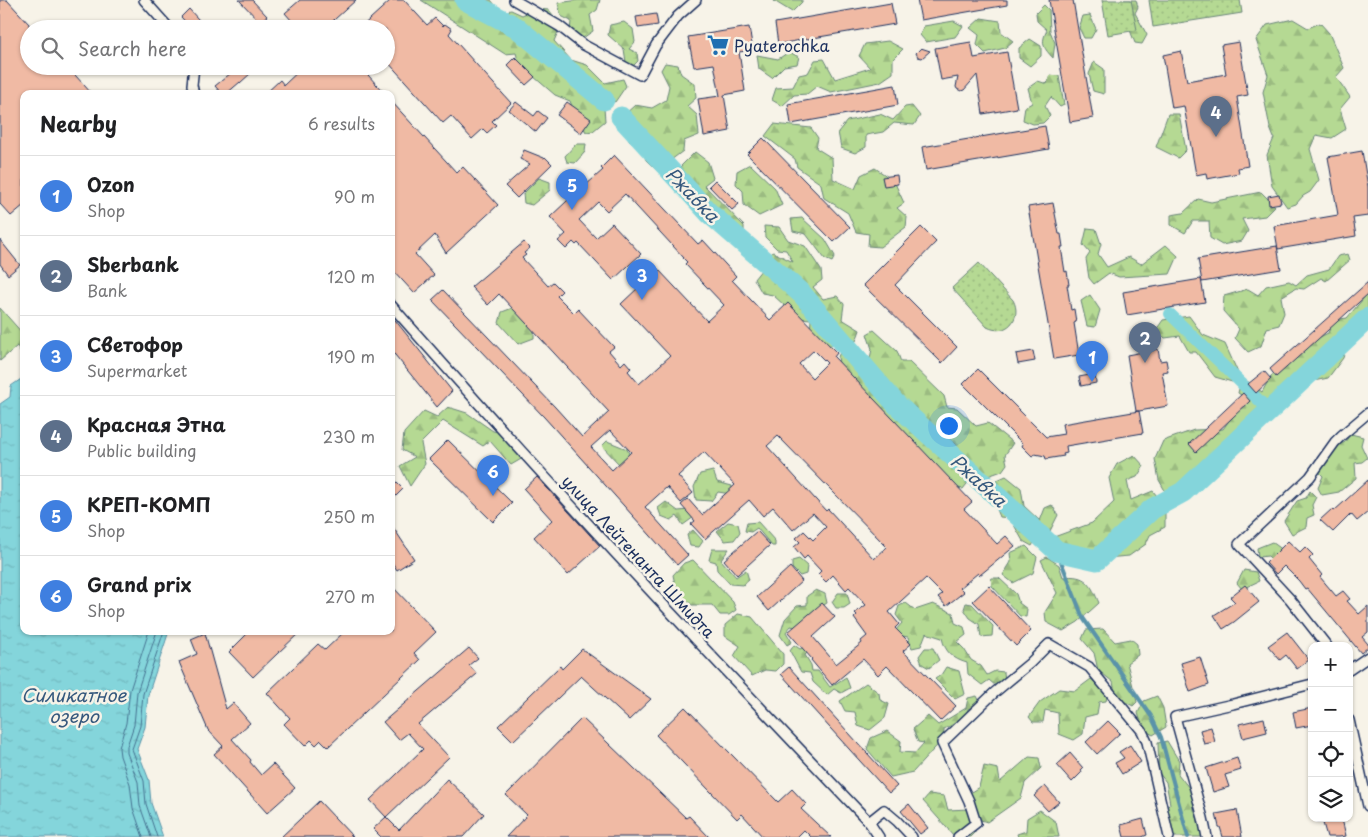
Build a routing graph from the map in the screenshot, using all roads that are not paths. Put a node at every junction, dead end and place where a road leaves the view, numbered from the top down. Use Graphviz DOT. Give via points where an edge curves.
graph roads {
  1 [pos="144,0"];
  2 [pos="514,0"];
  3 [pos="696,0"];
  4 [pos="162,20"];
  5 [pos="193,75"];
  6 [pos="193,90"];
  7 [pos="395,309"];
  8 [pos="1368,413"];
  9 [pos="1324,642"];
  10 [pos="1368,657"];
  11 [pos="1353,667"];
  12 [pos="1308,685"];
  13 [pos="1352,732"];
  14 [pos="1368,806"];
  15 [pos="869,822"];
  16 [pos="879,837"];
  17 [pos="912,837"];
  18 [pos="958,837"];
  19 [pos="1169,837"];
  20 [pos="1207,837"];
  1 -- 4 [label="street"];
  2 -- 3 [label="street" via="559,26 582,44 640,75 656,45 678,16"];
  5 -- 6 [label="street"];
  7 -- 15 [label="street, улица Лейтенанта Шмидта" via="694,638"];
  8 -- 9 [label="street" via="1342,435 1310,477 1239,544"];
  10 -- 11 [label="street"];
  12 -- 20 [label="street" via="1175,717"];
  13 -- 14 [label="street"];
  15 -- 16 [label="street, улица Лейтенанта Шмидта"];
  15 -- 17 [label="street" via="884,810"];
  18 -- 19 [label="street" via="976,822 942,743 1049,644 1089,667 1142,732"];
}
